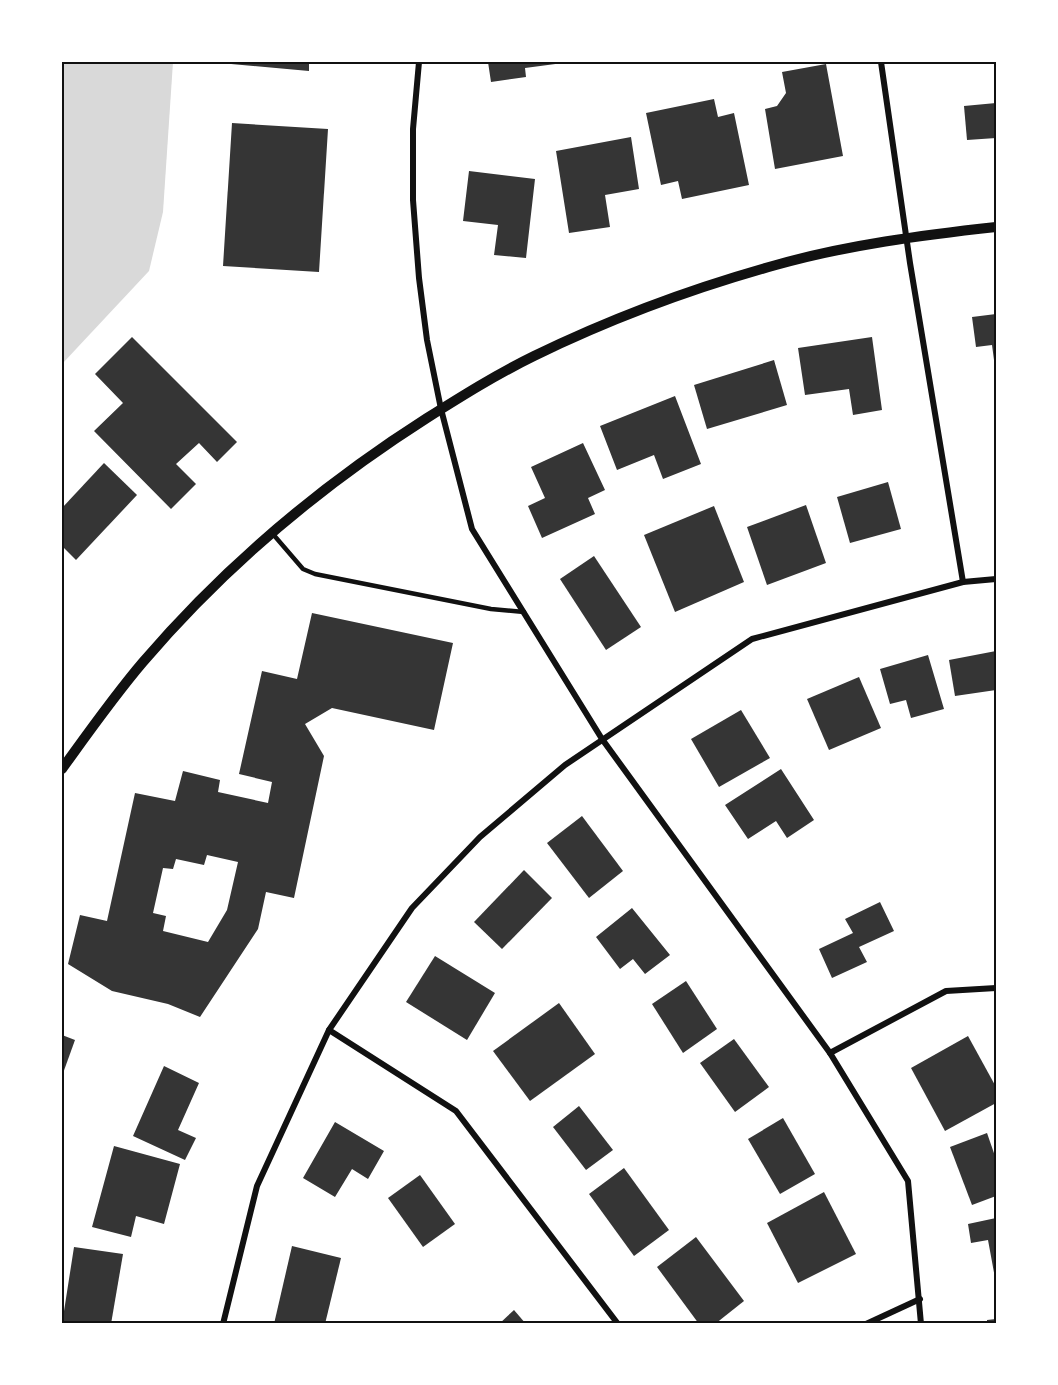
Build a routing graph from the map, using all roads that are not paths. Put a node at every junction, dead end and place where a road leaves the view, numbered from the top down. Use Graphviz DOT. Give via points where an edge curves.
graph roads {
  1 [pos="419,62"];
  2 [pos="881,62"];
  3 [pos="996,226"];
  4 [pos="908,238"];
  5 [pos="441,409"];
  6 [pos="272,533"];
  7 [pos="996,579"];
  8 [pos="963,582"];
  9 [pos="524,612"];
  10 [pos="602,739"];
  11 [pos="62,769"];
  12 [pos="996,988"];
  13 [pos="329,1030"];
  14 [pos="830,1053"];
  15 [pos="920,1299"];
  16 [pos="223,1323"];
  17 [pos="618,1323"];
  18 [pos="866,1323"];
  19 [pos="921,1323"];
  1 -- 5 [label="street" via="413,129 413,200 427,340"];
  2 -- 4 [label="street"];
  3 -- 4 [label="street"];
  4 -- 5 [label="street" via="776,265 660,302 532,357"];
  4 -- 8 [label="street"];
  5 -- 6 [label="street" via="341,476"];
  5 -- 9 [label="street" via="472,529"];
  6 -- 9 [label="lane" via="303,569 315,574"];
  6 -- 11 [label="street" via="223,577 142,662"];
  7 -- 8 [label="street"];
  8 -- 10 [label="street" via="752,639"];
  9 -- 10 [label="street"];
  10 -- 13 [label="street" via="480,837 412,908"];
  10 -- 14 [label="street"];
  12 -- 14 [label="street" via="946,991"];
  13 -- 16 [label="street" via="257,1186"];
  13 -- 17 [label="street" via="456,1111"];
  14 -- 15 [label="street" via="908,1181"];
  15 -- 18 [label="street"];
  15 -- 19 [label="street"];
}
